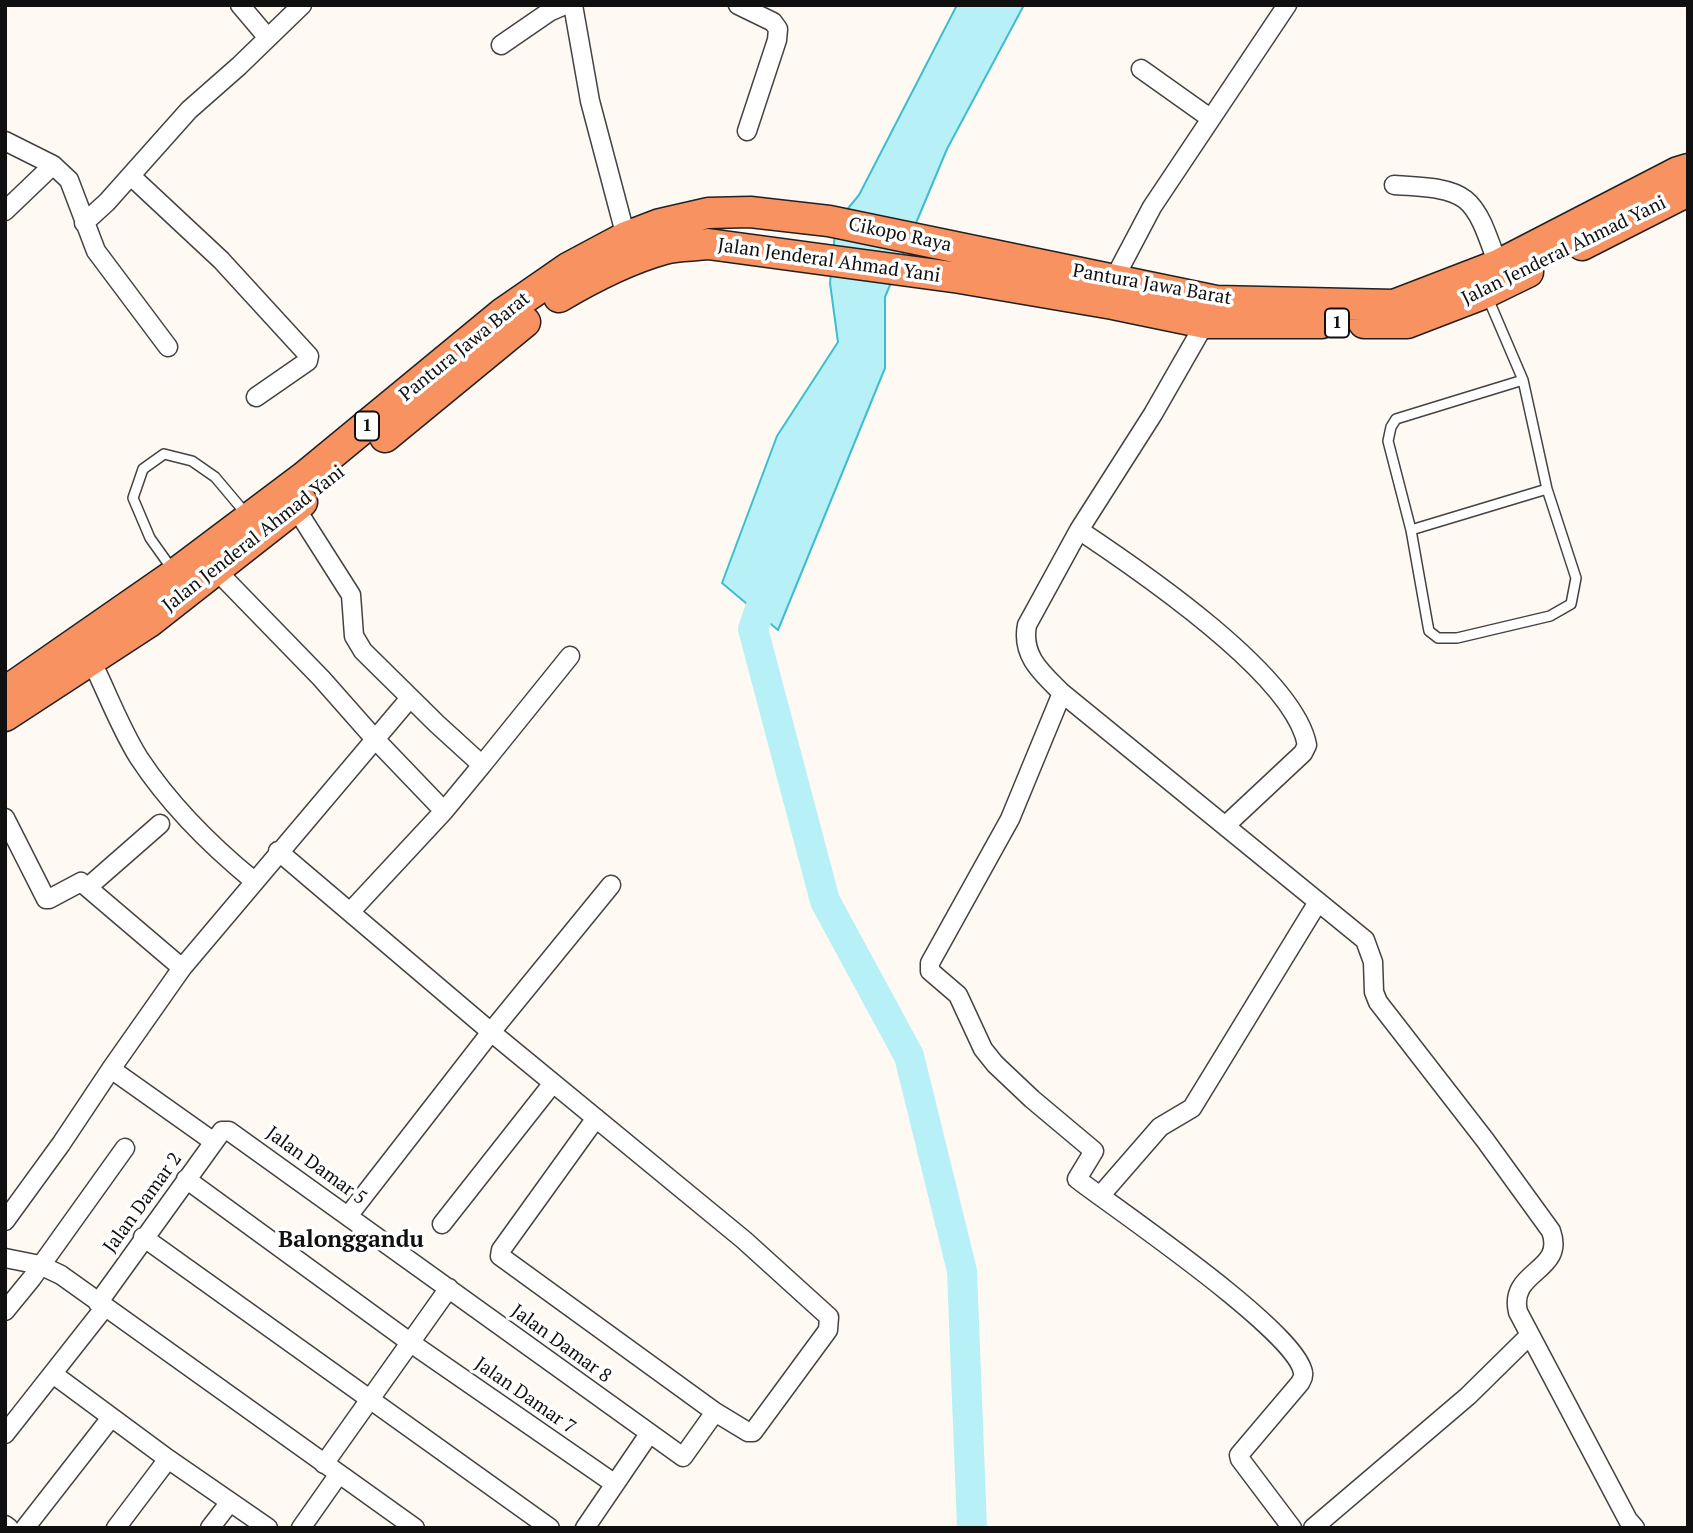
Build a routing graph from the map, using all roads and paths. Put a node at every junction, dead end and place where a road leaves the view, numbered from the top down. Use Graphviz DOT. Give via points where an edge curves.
graph roads {
  1 [pos="240,5"];
  2 [pos="302,5"];
  3 [pos="565,5"];
  4 [pos="573,5"];
  5 [pos="738,5"];
  6 [pos="1287,5"];
  7 [pos="268,38"];
  8 [pos="501,45"];
  9 [pos="1141,69"];
  10 [pos="1210,118"];
  11 [pos="747,131"];
  12 [pos="5,141"];
  13 [pos="52,165"];
  14 [pos="1688,169"];
  15 [pos="131,176"];
  16 [pos="1394,185"];
  17 [pos="1688,191"];
  18 [pos="5,211"];
  19 [pos="750,212"];
  20 [pos="84,223"];
  21 [pos="626,237"];
  22 [pos="1498,265"];
  23 [pos="1048,266"];
  24 [pos="1113,291"];
  25 [pos="1485,293"];
  26 [pos="1210,312"];
  27 [pos="168,347"];
  28 [pos="1522,380"];
  29 [pos="256,397"];
  30 [pos="1547,489"];
  31 [pos="295,507"];
  32 [pos="255,525"];
  33 [pos="1079,530"];
  34 [pos="1411,530"];
  35 [pos="216,570"];
  36 [pos="182,582"];
  37 [pos="570,656"];
  38 [pos="91,660"];
  39 [pos="5,692"];
  40 [pos="1062,693"];
  41 [pos="410,698"];
  42 [pos="5,716"];
  43 [pos="374,738"];
  44 [pos="482,765"];
  45 [pos="444,811"];
  46 [pos="5,818"];
  47 [pos="160,824"];
  48 [pos="1225,826"];
  49 [pos="278,851"];
  50 [pos="254,881"];
  51 [pos="611,885"];
  52 [pos="88,887"];
  53 [pos="1318,902"];
  54 [pos="352,911"];
  55 [pos="182,968"];
  56 [pos="491,1032"];
  57 [pos="111,1069"];
  58 [pos="553,1083"];
  59 [pos="596,1118"];
  60 [pos="219,1136"];
  61 [pos="125,1148"];
  62 [pos="186,1179"];
  63 [pos="1100,1196"];
  64 [pos="348,1216"];
  65 [pos="5,1221"];
  66 [pos="442,1224"];
  67 [pos="144,1237"];
  68 [pos="5,1258"];
  69 [pos="40,1265"];
  70 [pos="449,1288"];
  71 [pos="102,1305"];
  72 [pos="5,1311"];
  73 [pos="1530,1335"];
  74 [pos="411,1343"];
  75 [pos="53,1374"];
  76 [pos="370,1400"];
  77 [pos="715,1412"];
  78 [pos="110,1419"];
  79 [pos="5,1434"];
  80 [pos="649,1434"];
  81 [pos="167,1460"];
  82 [pos="324,1464"];
  83 [pos="339,1474"];
  84 [pos="615,1484"];
  85 [pos="230,1502"];
  86 [pos="24,1528"];
  87 [pos="116,1528"];
  88 [pos="210,1528"];
  89 [pos="268,1528"];
  90 [pos="301,1528"];
  91 [pos="415,1528"];
  92 [pos="551,1528"];
  93 [pos="585,1528"];
  94 [pos="1292,1528"];
  95 [pos="1313,1528"];
  96 [pos="1635,1528"];
  1 -- 7 [label="street"];
  2 -- 7 [label="street"];
  3 -- 8 [label="street"];
  4 -- 21 [label="street" via="590,101"];
  5 -- 11 [label="street" via="778,29"];
  6 -- 10 [label="street"];
  7 -- 15 [label="street" via="190,110"];
  9 -- 10 [label="street"];
  10 -- 24 [label="street" via="1152,207"];
  12 -- 13 [label="street"];
  13 -- 18 [label="street"];
  13 -- 20 [label="street" via="69,180"];
  14 -- 22 [label="highway, Pantura Jawa Barat / 1"];
  15 -- 20 [label="street"];
  15 -- 29 [label="street" via="221,260 309,356"];
  16 -- 22 [label="street" via="1458,193 1483,223"];
  17 -- 25 [label="highway, Jalan Jenderal Ahmad Yani / 1"];
  19 -- 21 [label="highway, Pantura Jawa Barat / 1" via="708,213 660,223"];
  19 -- 23 [label="highway, Cikopo Raya / 1" via="829,221"];
  20 -- 27 [label="street" via="96,251"];
  21 -- 32 [label="highway, Pantura Jawa Barat / 1" via="568,268 503,313 323,462"];
  22 -- 26 [label="highway, Pantura Jawa Barat / 1" via="1394,305"];
  23 -- 24 [label="highway, Pantura Jawa Barat / 1"];
  24 -- 26 [label="highway, Pantura Jawa Barat / 1"];
  24 -- 31 [label="highway, Jalan Jenderal Ahmad Yani / 1" via="960,278 740,247 666,248 583,283 526,320"];
  25 -- 26 [label="highway, Jalan Jenderal Ahmad Yani / 1" via="1407,323"];
  25 -- 28 [label="lane"];
  26 -- 33 [label="street" via="1153,414"];
  28 -- 30 [label="lane"];
  28 -- 34 [label="lane" via="1396,419 1388,441"];
  30 -- 34 [label="lane"];
  30 -- 34 [label="lane" via="1576,578 1571,604 1549,616 1457,638 1433,635"];
  31 -- 32 [label="highway, Jalan Jenderal Ahmad Yani / 1"];
  31 -- 41 [label="street" via="351,595 354,636 363,652"];
  32 -- 35 [label="highway, Jalan Jenderal Ahmad Yani / 1"];
  32 -- 36 [label="highway, Pantura Jawa Barat / 1"];
  32 -- 36 [label="lane" via="215,477 192,461 164,454 143,470 133,498 150,538"];
  33 -- 40 [label="street" via="1027,625 1025,637 1034,664"];
  33 -- 48 [label="street" via="1188,609 1250,662 1273,683 1300,724 1307,745 1303,753"];
  35 -- 36 [label="highway, Jalan Jenderal Ahmad Yani / 1"];
  35 -- 43 [label="street"];
  36 -- 38 [label="highway, Jalan Jenderal Ahmad Yani / 1" via="149,622"];
  36 -- 39 [label="highway, Pantura Jawa Barat / 1"];
  37 -- 44 [label="street"];
  38 -- 42 [label="highway, Jalan Jenderal Ahmad Yani / 1"];
  38 -- 50 [label="street" via="138,757 197,831"];
  40 -- 48 [label="street"];
  40 -- 63 [label="street" via="1010,819 929,966 958,995 995,1064 1094,1151 1076,1178"];
  41 -- 43 [label="street"];
  41 -- 44 [label="street"];
  43 -- 45 [label="street"];
  43 -- 49 [label="street"];
  44 -- 45 [label="street"];
  45 -- 54 [label="street"];
  46 -- 52 [label="street" via="46,899 77,882"];
  47 -- 52 [label="street"];
  48 -- 53 [label="street"];
  49 -- 50 [label="street"];
  49 -- 54 [label="street"];
  50 -- 55 [label="street"];
  51 -- 56 [label="street"];
  52 -- 55 [label="street"];
  53 -- 63 [label="street" via="1192,1108 1160,1127"];
  53 -- 73 [label="street" via="1365,940 1378,1002 1550,1231 1554,1250 1516,1294 1518,1312"];
  54 -- 56 [label="street"];
  55 -- 57 [label="street"];
  56 -- 58 [label="street"];
  56 -- 64 [label="street"];
  57 -- 60 [label="street, Jalan Damar 5"];
  57 -- 65 [label="street"];
  58 -- 59 [label="street"];
  58 -- 66 [label="street"];
  59 -- 77 [label="street" via="500,1255"];
  59 -- 77 [label="street" via="829,1317 828,1330 753,1432"];
  60 -- 62 [label="street, Jalan Damar 2"];
  60 -- 64 [label="street, Jalan Damar 5" via="232,1133"];
  61 -- 69 [label="street"];
  62 -- 67 [label="street, Jalan Damar 2"];
  62 -- 74 [label="street, Jalan Damar 7"];
  63 -- 94 [label="street" via="1255,1312 1301,1367 1300,1383 1239,1455"];
  64 -- 70 [label="street, Jalan Damar 5"];
  67 -- 71 [label="street, Jalan Damar 2"];
  67 -- 76 [label="street"];
  68 -- 69 [label="street"];
  69 -- 71 [label="street"];
  69 -- 72 [label="street"];
  70 -- 74 [label="street"];
  70 -- 80 [label="street, Jalan Damar 8"];
  71 -- 75 [label="street, Jalan Damar 2"];
  71 -- 82 [label="street"];
  73 -- 95 [label="street" via="1458,1404"];
  73 -- 96 [label="street"];
  74 -- 76 [label="street"];
  74 -- 84 [label="street, Jalan Damar 7"];
  75 -- 78 [label="street"];
  75 -- 79 [label="street, Jalan Damar 2"];
  76 -- 82 [label="street"];
  76 -- 92 [label="street"];
  77 -- 80 [label="street, Jalan Damar 8" via="684,1457"];
  78 -- 81 [label="street"];
  78 -- 86 [label="street"];
  80 -- 84 [label="street"];
  81 -- 85 [label="street"];
  81 -- 87 [label="street"];
  82 -- 83 [label="street"];
  83 -- 90 [label="street"];
  83 -- 91 [label="street"];
  84 -- 93 [label="street"];
  85 -- 88 [label="street"];
  85 -- 89 [label="street"];
}
